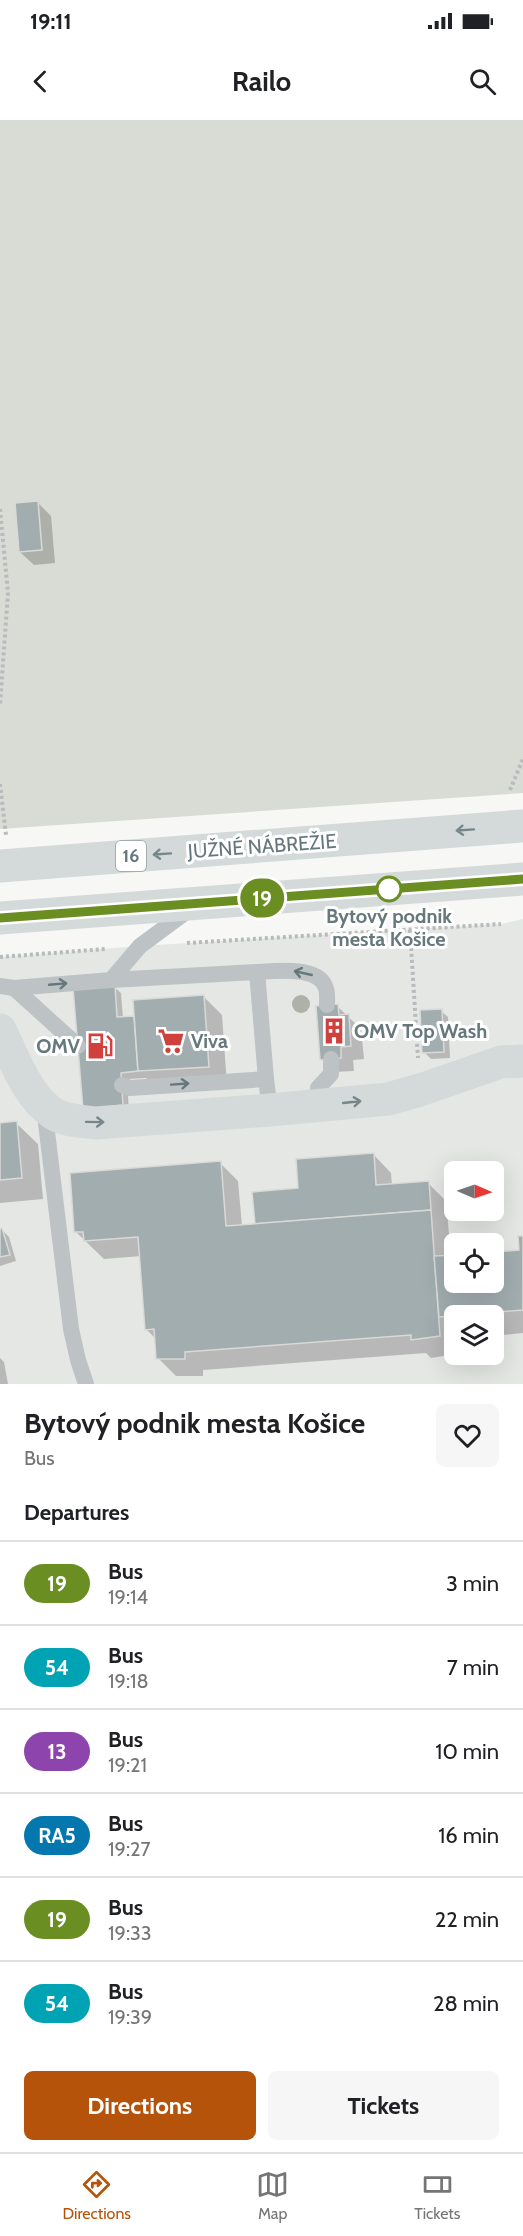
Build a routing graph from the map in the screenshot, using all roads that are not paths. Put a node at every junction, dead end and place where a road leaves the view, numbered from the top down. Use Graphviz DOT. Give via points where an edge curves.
graph roads {
  1 [pos="523,826"];
  2 [pos="5,866"];
  3 [pos="523,879"];
  4 [pos="197,903"];
  5 [pos="0,918"];
  6 [pos="257,972"];
  7 [pos="111,980"];
  8 [pos="7,987"];
  9 [pos="327,1005"];
  10 [pos="0,1030"];
  11 [pos="78,1046"];
  12 [pos="331,1059"];
  13 [pos="523,1061"];
  14 [pos="122,1085"];
  15 [pos="268,1095"];
  16 [pos="44,1106"];
  17 [pos="317,1106"];
  18 [pos="87,1384"];
  1 -- 2 [label="highway, JUŽNÉ NÁBREŽIE / 16, one-way"];
  3 -- 4 [label="highway"];
  4 -- 5 [label="highway"];
  4 -- 7 [label="lane" via="140,946"];
  6 -- 7 [label="lane"];
  9 -- 6 [label="lane, one-way" via="326,986 313,975 288,970"];
  6 -- 15 [label="lane"];
  8 -- 7 [label="lane, one-way"];
  8 -- 11 [label="lane"];
  10 -- 16 [label="highway" via="28,1085"];
  12 -- 17 [label="lane" via="331,1074 318,1088"];
  17 -- 13 [label="highway, one-way" via="387,1099 501,1062"];
  14 -- 15 [label="lane, one-way"];
  16 -- 15 [label="highway, one-way" via="67,1119 96,1123"];
  15 -- 17 [label="highway"];
  16 -- 18 [label="lane" via="71,1329"];
}
